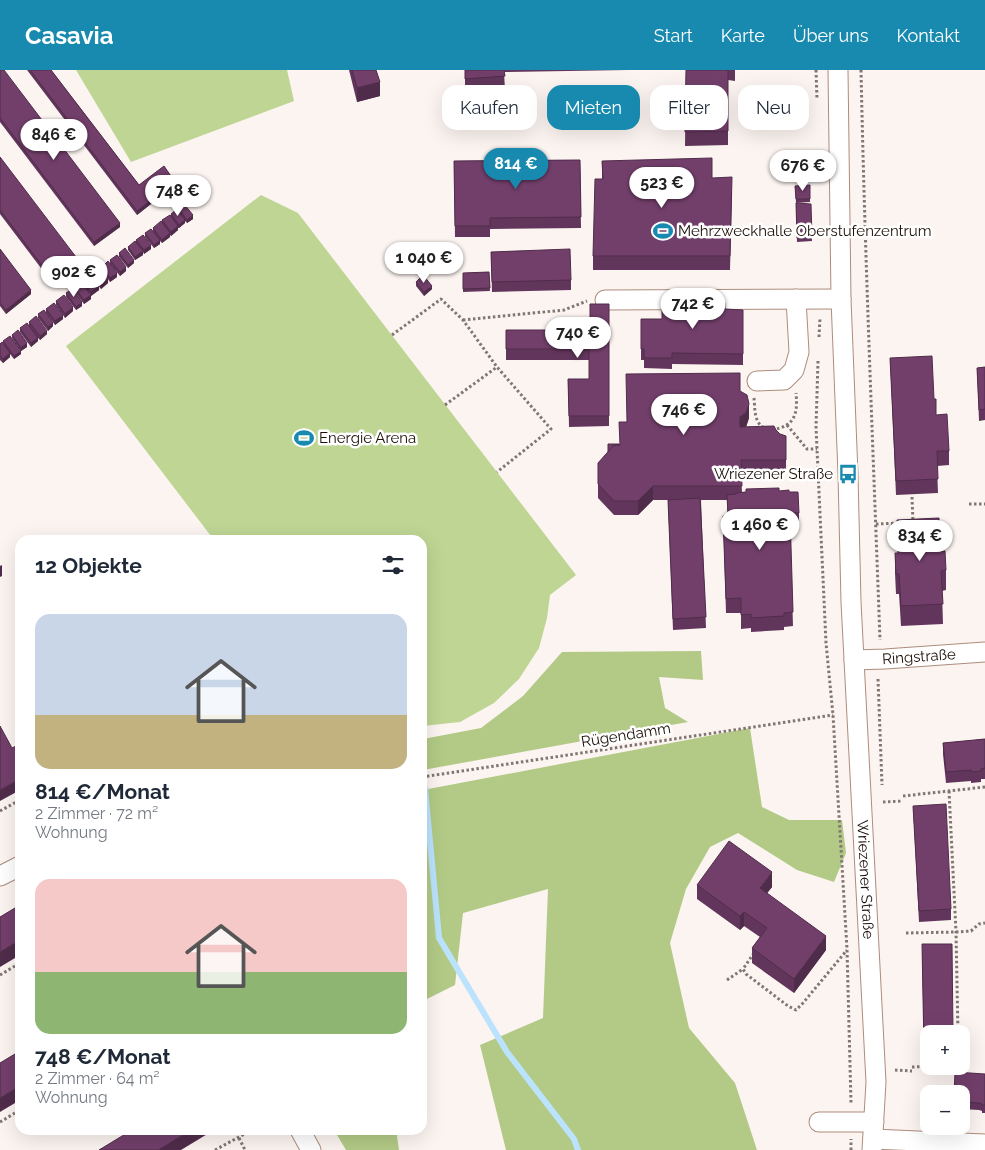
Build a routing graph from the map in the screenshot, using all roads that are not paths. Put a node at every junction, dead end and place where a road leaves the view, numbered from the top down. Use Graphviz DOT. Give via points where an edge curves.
graph roads {
  1 [pos="838,70"];
  2 [pos="796,299"];
  3 [pos="605,300"];
  4 [pos="842,300"];
  5 [pos="757,381"];
  6 [pos="985,652"];
  7 [pos="854,660"];
  8 [pos="819,1122"];
  9 [pos="303,1135"];
  10 [pos="873,1137"];
  11 [pos="985,1144"];
  12 [pos="311,1150"];
  1 -- 4 [label="street, Wriezener Straße"];
  2 -- 3 [label="street"];
  2 -- 4 [label="street"];
  2 -- 5 [label="street" via="799,352 794,370 784,380"];
  4 -- 7 [label="street, Wriezener Straße"];
  6 -- 7 [label="street, Ringstraße"];
  7 -- 10 [label="street, Wriezener Straße" via="876,1082"];
  8 -- 10 [label="street"];
  9 -- 12 [label="street"];
  10 -- 11 [label="street"];
}
